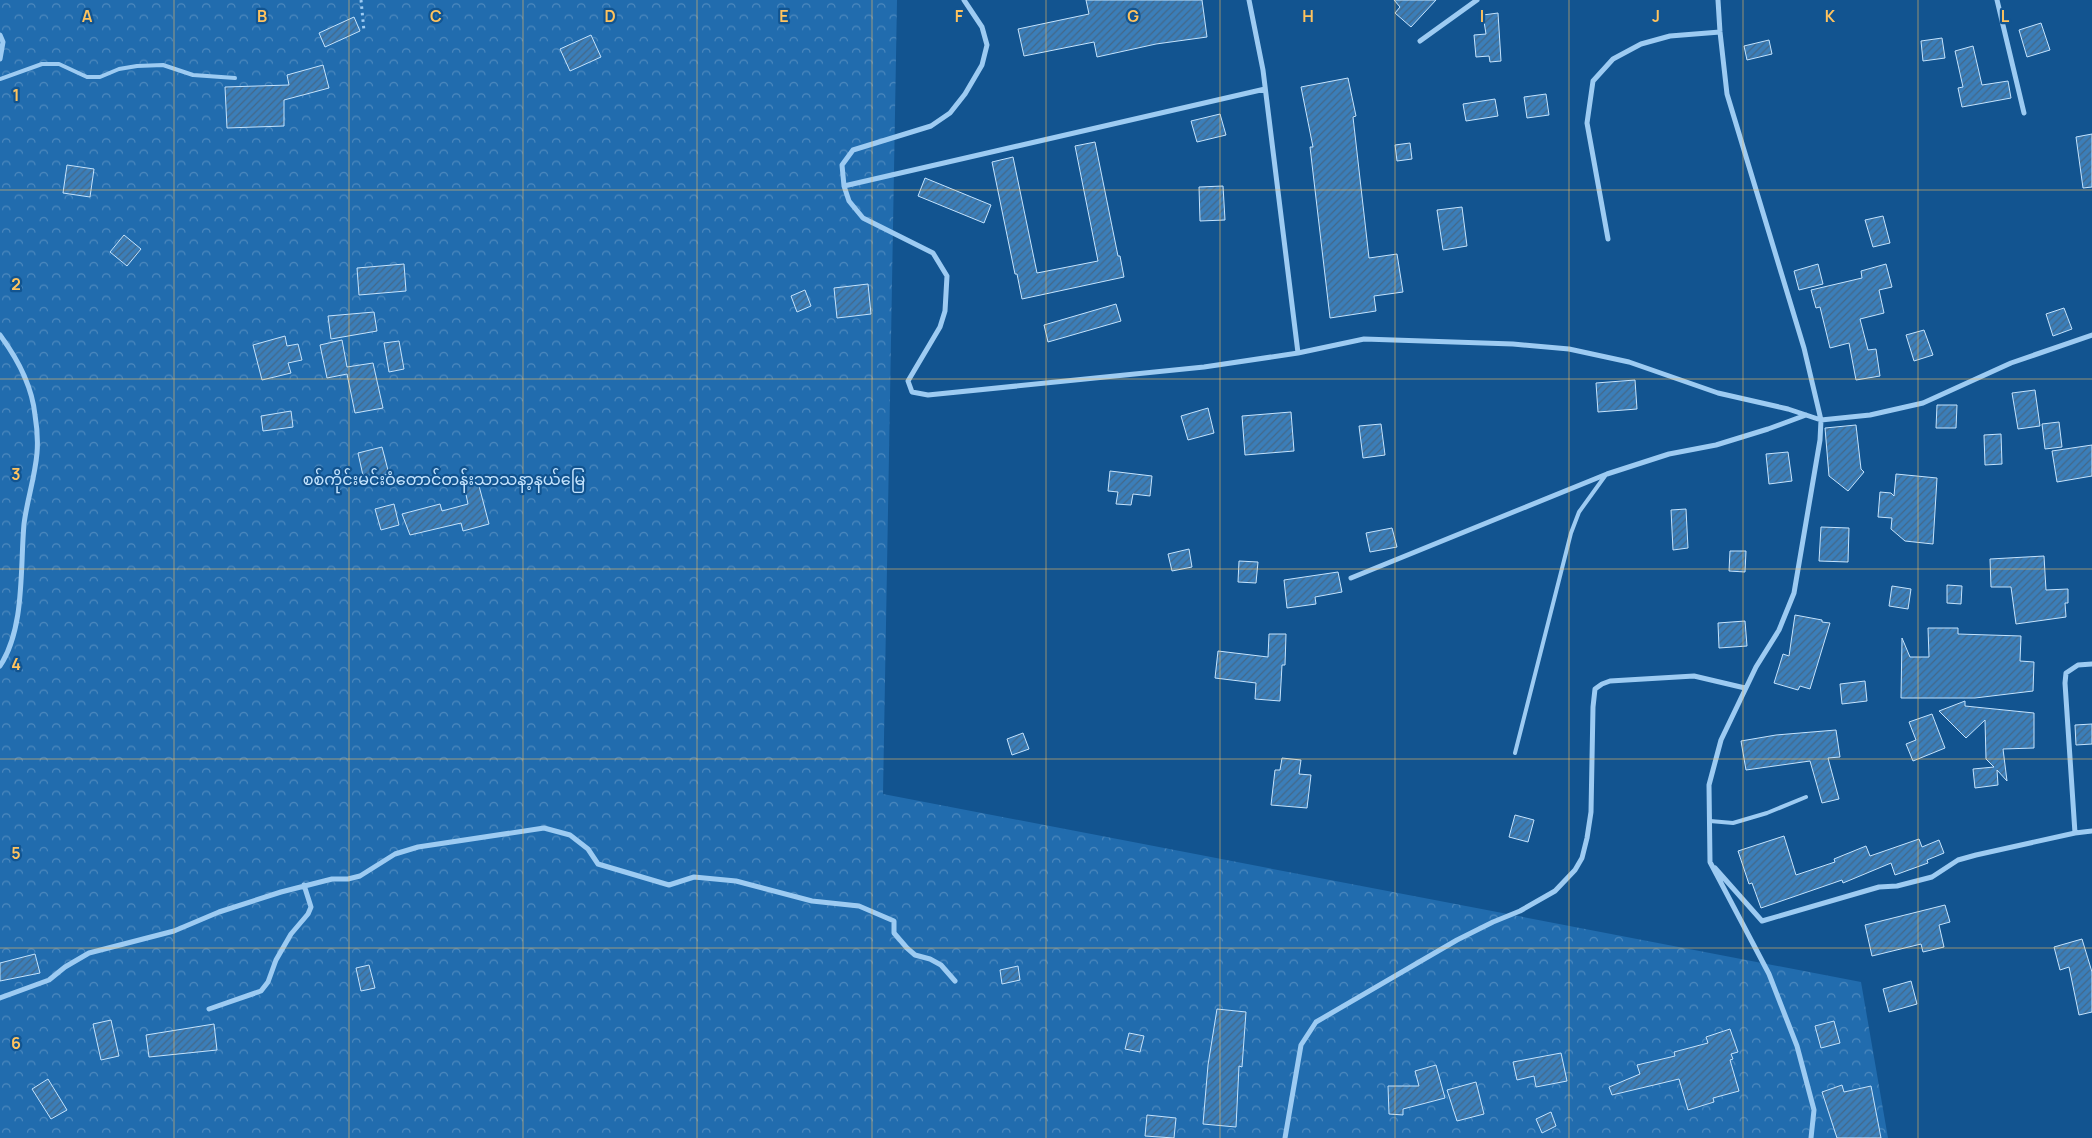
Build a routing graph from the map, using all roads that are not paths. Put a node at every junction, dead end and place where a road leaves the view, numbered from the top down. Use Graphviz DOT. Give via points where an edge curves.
graph roads {
  1 [pos="964,0"];
  2 [pos="1249,0"];
  3 [pos="1477,0"];
  4 [pos="1718,0"];
  5 [pos="1997,0"];
  6 [pos="1720,32"];
  7 [pos="0,35"];
  8 [pos="1420,40"];
  9 [pos="0,59"];
  10 [pos="235,78"];
  11 [pos="0,79"];
  12 [pos="1265,89"];
  13 [pos="2024,113"];
  14 [pos="844,186"];
  15 [pos="1608,239"];
  16 [pos="0,335"];
  17 [pos="2092,335"];
  18 [pos="1298,353"];
  19 [pos="1806,415"];
  20 [pos="1820,420"];
  21 [pos="1607,474"];
  22 [pos="1351,578"];
  23 [pos="3,656"];
  24 [pos="2092,664"];
  25 [pos="0,666"];
  26 [pos="1745,688"];
  27 [pos="1515,753"];
  28 [pos="1806,797"];
  29 [pos="1710,821"];
  30 [pos="2092,831"];
  31 [pos="2075,833"];
  32 [pos="1710,862"];
  33 [pos="304,885"];
  34 [pos="955,981"];
  35 [pos="0,998"];
  36 [pos="209,1009"];
  37 [pos="1285,1138"];
  38 [pos="1811,1138"];
  1 -- 14 [label="street" via="982,27 987,45 982,65 965,94 950,113 931,126 853,150 842,166"];
  2 -- 12 [label="street"];
  3 -- 8 [label="street"];
  4 -- 6 [label="street"];
  5 -- 13 [label="street"];
  6 -- 15 [label="street" via="1670,36 1640,44 1613,60 1593,81 1587,123"];
  6 -- 20 [label="street" via="1727,94 1804,348"];
  7 -- 9 [label="street" via="4,42"];
  10 -- 11 [label="lane" via="193,75 163,65 118,69 100,77 87,77 59,64 42,64"];
  12 -- 14 [label="street"];
  12 -- 18 [label="street"];
  14 -- 18 [label="street" via="849,201 863,218 933,253 946,276 945,311 940,327 908,382 912,392 928,396 1204,367"];
  16 -- 23 [label="street" via="17,358 27,386 35,413 38,452 24,522 15,633"];
  17 -- 20 [label="street" via="2011,364 1923,403 1870,415"];
  18 -- 19 [label="street" via="1364,339 1568,349 1628,362 1718,393"];
  19 -- 20 [label="street"];
  19 -- 21 [label="street" via="1716,445 1669,454"];
  20 -- 26 [label="street" via="1820,440 1794,593 1779,630"];
  21 -- 22 [label="street"];
  21 -- 27 [label="lane" via="1579,512 1571,532"];
  23 -- 25 [label="street"];
  24 -- 31 [label="street" via="2078,665 2066,673"];
  26 -- 29 [label="street" via="1721,740 1709,784"];
  26 -- 37 [label="street" via="1694,676 1610,681 1595,689 1591,812 1582,858 1575,870 1555,891 1457,940 1316,1022 1300,1045"];
  28 -- 29 [label="lane" via="1733,823"];
  29 -- 32 [label="street"];
  30 -- 31 [label="street"];
  31 -- 32 [label="street" via="1958,860 1932,877 1879,887 1762,922"];
  32 -- 38 [label="street" via="1770,974 1797,1046 1814,1110"];
  33 -- 34 [label="street" via="360,876 395,854 418,847 544,828 570,835 588,850 598,864 669,885 694,878 736,881 812,901 859,906 894,921 894,933 907,948 915,955 941,964"];
  33 -- 35 [label="street" via="174,930 89,953 49,980"];
  33 -- 36 [label="street" via="311,907 276,960 268,982 261,991"];
}
